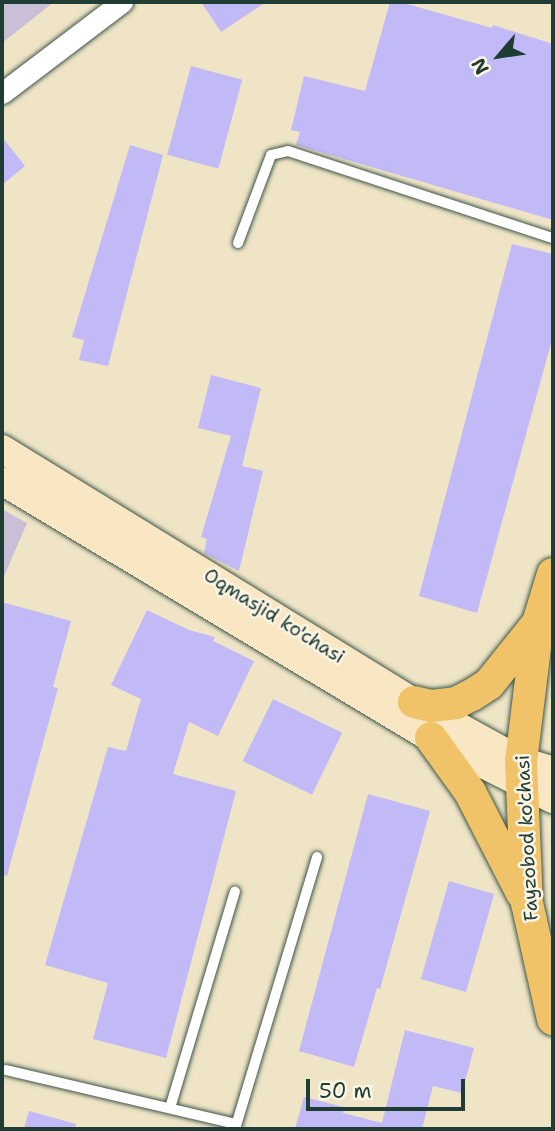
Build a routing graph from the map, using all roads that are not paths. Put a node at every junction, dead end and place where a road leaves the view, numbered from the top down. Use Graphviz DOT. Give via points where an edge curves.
graph roads {
  1 [pos="122,2"];
  2 [pos="2,93"];
  3 [pos="553,238"];
  4 [pos="238,243"];
  5 [pos="2,449"];
  6 [pos="2,481"];
  7 [pos="553,574"];
  8 [pos="538,623"];
  9 [pos="414,702"];
  10 [pos="431,738"];
  11 [pos="553,771"];
  12 [pos="521,772"];
  13 [pos="553,799"];
  14 [pos="317,857"];
  15 [pos="235,892"];
  16 [pos="527,903"];
  17 [pos="553,1018"];
  18 [pos="6,1070"];
  19 [pos="170,1108"];
  20 [pos="236,1127"];
  1 -- 2 [label="street"];
  3 -- 4 [label="lane" via="288,151 271,155"];
  5 -- 9 [label="main road, Oqmasjid ko'chasi"];
  6 -- 10 [label="main road, Oqmasjid ko'chasi"];
  7 -- 8 [label="main road, Fayzobod ko'chasi"];
  8 -- 9 [label="main road" via="489,684 472,695 444,705"];
  8 -- 12 [label="main road, Fayzobod ko'chasi"];
  9 -- 12 [label="main road, Oqmasjid ko'chasi"];
  10 -- 12 [label="main road, Oqmasjid ko'chasi"];
  10 -- 16 [label="main road" via="485,819"];
  11 -- 12 [label="main road, Oqmasjid ko'chasi"];
  12 -- 13 [label="main road, Oqmasjid ko'chasi"];
  12 -- 16 [label="main road, Fayzobod ko'chasi"];
  14 -- 20 [label="lane"];
  15 -- 19 [label="lane"];
  16 -- 17 [label="main road, Fayzobod ko'chasi"];
  18 -- 19 [label="lane"];
  19 -- 20 [label="lane"];
}
